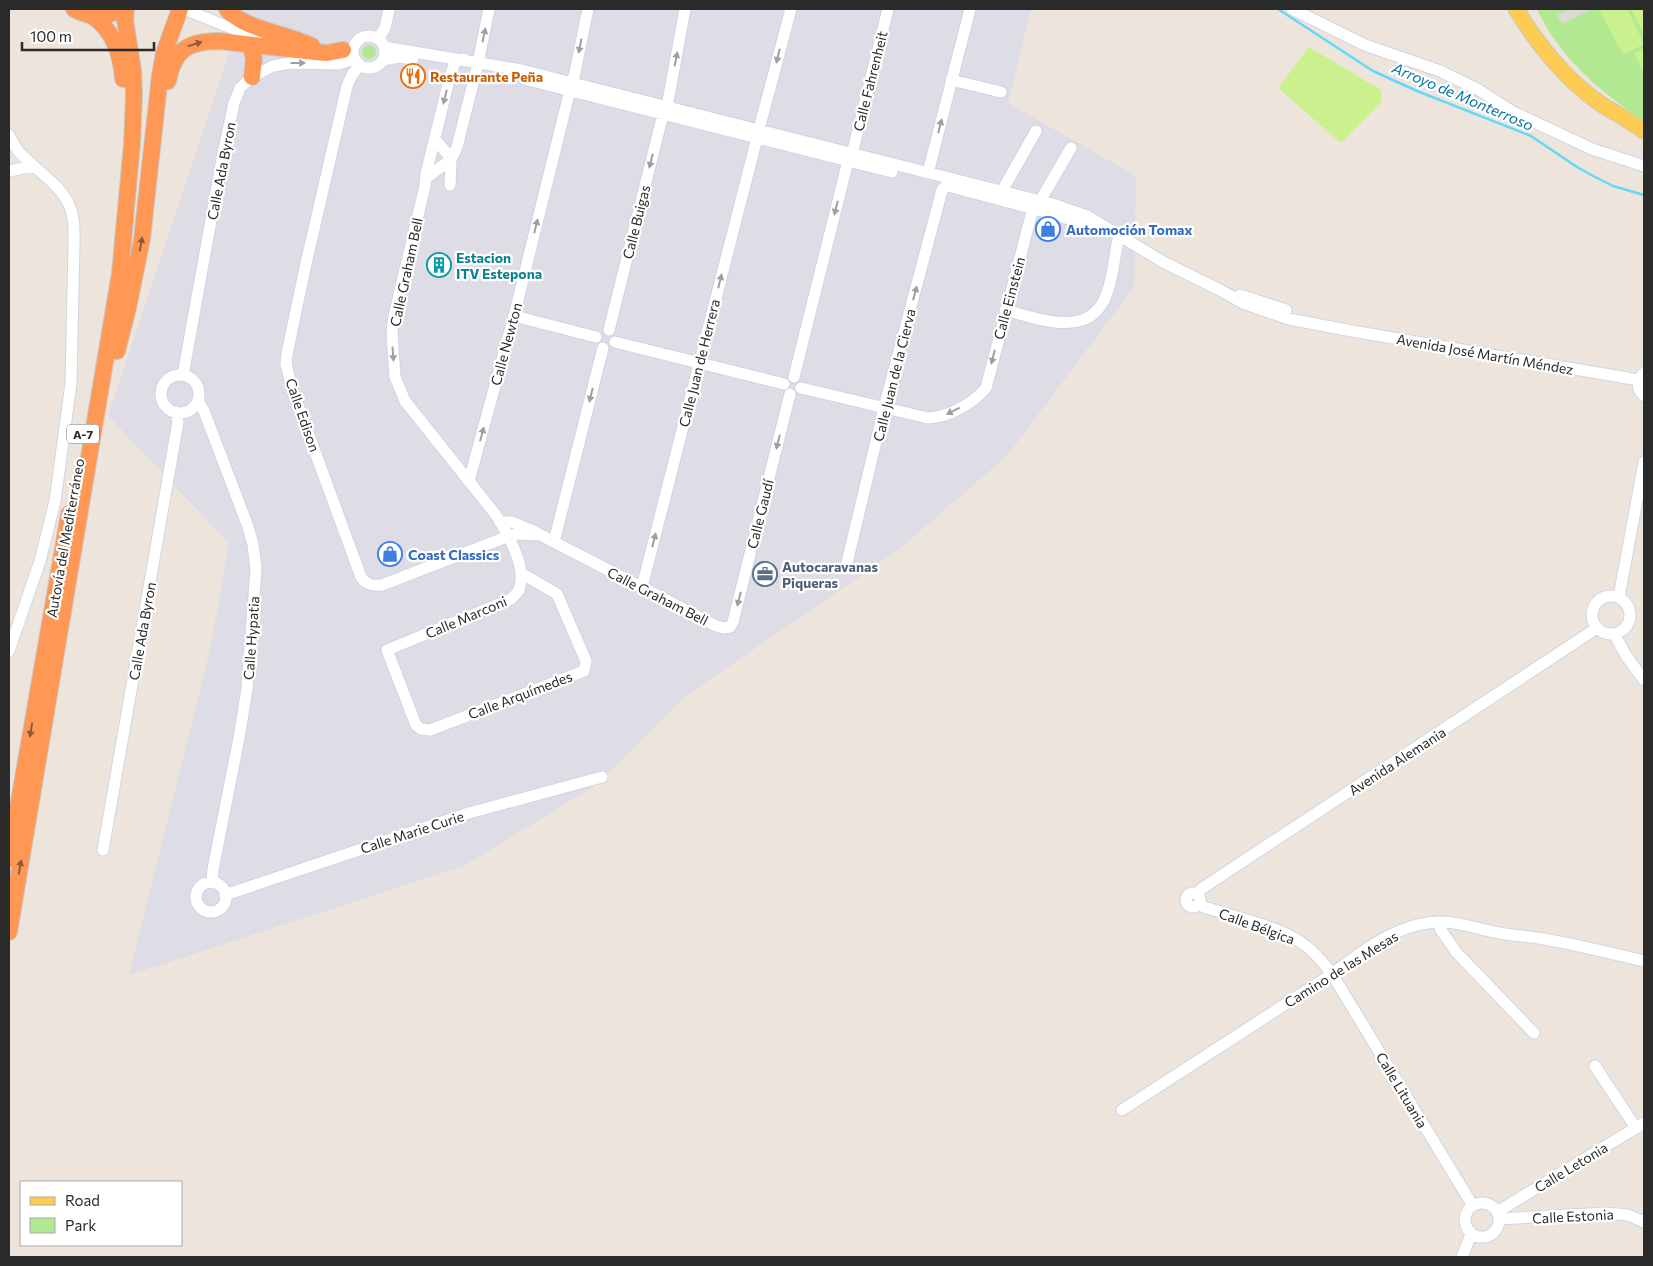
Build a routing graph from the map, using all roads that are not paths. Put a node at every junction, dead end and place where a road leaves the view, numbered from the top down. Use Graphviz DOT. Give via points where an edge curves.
graph roads {
  1 [pos="74,9"];
  2 [pos="122,9"];
  3 [pos="126,9"];
  4 [pos="180,9"];
  5 [pos="184,9"];
  6 [pos="227,9"];
  7 [pos="389,9"];
  8 [pos="489,9"];
  9 [pos="588,9"];
  10 [pos="685,9"];
  11 [pos="791,9"];
  12 [pos="888,9"];
  13 [pos="970,9"];
  14 [pos="1292,9"];
  15 [pos="1516,9"];
  16 [pos="1524,9"];
  17 [pos="92,16"];
  18 [pos="381,43"];
  19 [pos="250,46"];
  20 [pos="312,46"];
  21 [pos="352,56"];
  22 [pos="383,60"];
  23 [pos="459,62"];
  24 [pos="478,65"];
  25 [pos="252,76"];
  26 [pos="951,80"];
  27 [pos="570,86"];
  28 [pos="1001,92"];
  29 [pos="665,110"];
  30 [pos="1621,116"];
  31 [pos="1036,131"];
  32 [pos="1644,131"];
  33 [pos="758,134"];
  34 [pos="9,135"];
  35 [pos="435,139"];
  36 [pos="1071,148"];
  37 [pos="452,157"];
  38 [pos="850,158"];
  39 [pos="34,166"];
  40 [pos="1644,166"];
  41 [pos="9,171"];
  42 [pos="928,174"];
  43 [pos="904,175"];
  44 [pos="426,178"];
  45 [pos="450,185"];
  46 [pos="946,186"];
  47 [pos="1002,191"];
  48 [pos="147,201"];
  49 [pos="1036,205"];
  50 [pos="1119,236"];
  51 [pos="1006,310"];
  52 [pos="514,316"];
  53 [pos="609,330"];
  54 [pos="596,337"];
  55 [pos="614,342"];
  56 [pos="602,348"];
  57 [pos="699,363"];
  58 [pos="183,375"];
  59 [pos="794,377"];
  60 [pos="1642,377"];
  61 [pos="784,384"];
  62 [pos="801,388"];
  63 [pos="790,394"];
  64 [pos="1644,396"];
  65 [pos="198,401"];
  66 [pos="884,408"];
  67 [pos="176,412"];
  68 [pos="94,437"];
  69 [pos="1644,462"];
  70 [pos="469,481"];
  71 [pos="500,522"];
  72 [pos="540,535"];
  73 [pos="509,536"];
  74 [pos="554,542"];
  75 [pos="846,567"];
  76 [pos="522,573"];
  77 [pos="642,587"];
  78 [pos="1619,597"];
  79 [pos="724,628"];
  80 [pos="1597,628"];
  81 [pos="1614,634"];
  82 [pos="387,650"];
  83 [pos="9,652"];
  84 [pos="1644,680"];
  85 [pos="602,777"];
  86 [pos="103,850"];
  87 [pos="9,859"];
  88 [pos="212,883"];
  89 [pos="226,895"];
  90 [pos="1199,899"];
  91 [pos="1438,922"];
  92 [pos="9,932"];
  93 [pos="1644,961"];
  94 [pos="1332,974"];
  95 [pos="1534,1033"];
  96 [pos="1595,1066"];
  97 [pos="1122,1110"];
  98 [pos="1640,1126"];
  99 [pos="1473,1206"];
  100 [pos="1498,1215"];
  101 [pos="1644,1222"];
  102 [pos="1471,1234"];
  103 [pos="1462,1257"];
  1 -- 17 [label="highway, A-7"];
  2 -- 17 [label="highway"];
  3 -- 68 [label="highway, Autovía del Mediterráneo / A-7" via="134,95 129,194"];
  4 -- 48 [label="highway" via="164,53 160,75"];
  5 -- 20 [label="street" via="256,36"];
  6 -- 20 [label="highway" via="238,19"];
  7 -- 18 [label="street"];
  24 -- 8 [label="street, one-way"];
  9 -- 27 [label="street, Calle Newton, one-way"];
  29 -- 10 [label="street, Calle Buigas, one-way"];
  11 -- 33 [label="street, Calle Juan de Herrera, one-way"];
  12 -- 38 [label="street, Calle Fahrenheit"];
  13 -- 26 [label="street"];
  14 -- 40 [label="street" via="1365,45 1440,71 1512,112 1592,150"];
  15 -- 30 [label="main road" via="1533,36 1576,84"];
  16 -- 30 [label="main road" via="1543,38 1568,66"];
  17 -- 87 [label="highway, Autovía del Mediterráneo / A-7, one-way" via="112,36 123,72 124,108 117,208 100,333"];
  18 -- 21 [label="street" via="369,36 360,38"];
  18 -- 22 [label="street"];
  18 -- 23 [label="street, Avenida José Martín Méndez"];
  19 -- 21 [label="highway"];
  19 -- 25 [label="highway" via="254,58"];
  48 -- 19 [label="highway, one-way" via="158,156 169,77 179,54 194,44 206,41"];
  20 -- 21 [label="street"];
  21 -- 22 [label="street" via="370,69"];
  25 -- 21 [label="street, Calle Ada Byron, one-way" via="273,66 339,64"];
  21 -- 73 [label="street, Calle Edison" via="352,76 304,268 287,354 292,389 364,582 382,585"];
  22 -- 23 [label="street, Avenida José Martín Méndez"];
  23 -- 24 [label="street, Avenida José Martín Méndez"];
  23 -- 35 [label="street, Calle Graham Bell, one-way"];
  24 -- 27 [label="street, Avenida José Martín Méndez" via="506,74"];
  24 -- 27 [label="street, Avenida José Martín Méndez" via="521,70"];
  24 -- 37 [label="street"];
  25 -- 58 [label="street, Calle Ada Byron" via="240,88 234,103"];
  26 -- 28 [label="street"];
  42 -- 26 [label="street, one-way"];
  27 -- 29 [label="street, Avenida José Martín Méndez"];
  52 -- 27 [label="street, Calle Newton, one-way"];
  29 -- 33 [label="street, Avenida José Martín Méndez"];
  29 -- 33 [label="street, Avenida José Martín Méndez" via="731,122"];
  29 -- 53 [label="street, Calle Buigas, one-way"];
  30 -- 32 [label="main road"];
  31 -- 47 [label="street"];
  33 -- 38 [label="street, Avenida José Martín Méndez"];
  57 -- 33 [label="street, Calle Juan de Herrera, one-way"];
  34 -- 39 [label="street" via="18,151"];
  35 -- 37 [label="street"];
  35 -- 44 [label="street, Calle Graham Bell"];
  36 -- 49 [label="street, Calle Einstein"];
  37 -- 44 [label="street"];
  37 -- 45 [label="street"];
  38 -- 42 [label="street, Avenida José Martín Méndez" via="876,160"];
  38 -- 43 [label="street, Avenida José Martín Méndez"];
  38 -- 59 [label="street, one-way"];
  39 -- 41 [label="street"];
  39 -- 83 [label="street" via="63,196 73,217 71,383 55,501 40,560"];
  42 -- 43 [label="street, Avenida José Martín Méndez"];
  42 -- 47 [label="street, Avenida José Martín Méndez"];
  43 -- 46 [label="street, Avenida José Martín Méndez"];
  44 -- 70 [label="street, Calle Graham Bell, one-way" via="394,316 395,376 405,401"];
  46 -- 49 [label="street, Avenida José Martín Méndez"];
  66 -- 46 [label="street, Calle Juan de la Cierva, one-way" via="942,190"];
  47 -- 49 [label="street, Avenida José Martín Méndez"];
  68 -- 48 [label="highway, Autovía del Mediterráneo / A-7, one-way" via="128,308"];
  49 -- 50 [label="street, Avenida José Martín Méndez"];
  49 -- 50 [label="street, Avenida José Martín Méndez" via="1075,212"];
  49 -- 51 [label="street, Calle Einstein"];
  50 -- 51 [label="street" via="1107,293 1090,317 1070,323"];
  50 -- 60 [label="street, Avenida José Martín Méndez" via="1165,264 1220,290 1256,299 1330,326"];
  51 -- 66 [label="street, Calle Einstein, one-way" via="986,388 979,396 937,417 919,417"];
  52 -- 54 [label="street"];
  70 -- 52 [label="street, Calle Newton, one-way"];
  53 -- 54 [label="street" via="602,330"];
  53 -- 55 [label="street" via="615,336"];
  54 -- 56 [label="street"];
  55 -- 56 [label="street" via="608,348"];
  55 -- 57 [label="street"];
  56 -- 74 [label="street, one-way"];
  57 -- 61 [label="street"];
  77 -- 57 [label="street, Calle Juan de Herrera, one-way"];
  58 -- 65 [label="street" via="197,384"];
  58 -- 67 [label="street" via="171,377 163,387 166,405"];
  59 -- 61 [label="street" via="788,378"];
  59 -- 62 [label="street" via="800,381"];
  60 -- 64 [label="street" via="1639,389"];
  61 -- 63 [label="street"];
  62 -- 63 [label="street"];
  62 -- 66 [label="street"];
  63 -- 79 [label="street, Calle Gaudí, one-way" via="733,622"];
  65 -- 67 [label="street" via="189,410"];
  65 -- 88 [label="street, Calle Hypatia" via="247,524 256,569 247,689"];
  66 -- 75 [label="street, Calle Juan de la Cierva"];
  67 -- 86 [label="street, Calle Ada Byron" via="178,422"];
  92 -- 68 [label="highway, Autovía del Mediterráneo / A-7, one-way"];
  69 -- 78 [label="street"];
  70 -- 71 [label="street, Calle Graham Bell"];
  71 -- 72 [label="street, Calle Graham Bell" via="512,522"];
  71 -- 73 [label="street, Calle Graham Bell"];
  72 -- 73 [label="street, Calle Graham Bell"];
  72 -- 74 [label="street, Calle Graham Bell"];
  73 -- 76 [label="street"];
  74 -- 77 [label="street, Calle Graham Bell"];
  76 -- 82 [label="street, Calle Marconi" via="519,590 511,599"];
  76 -- 82 [label="street, Calle Arquímedes" via="557,594 586,661 584,671 430,730 416,725"];
  77 -- 79 [label="street, Calle Graham Bell"];
  78 -- 80 [label="street" via="1604,596 1593,607 1593,621"];
  78 -- 81 [label="street" via="1628,605 1630,617 1625,628"];
  80 -- 81 [label="street"];
  80 -- 90 [label="street, Avenida Alemania" via="1201,889"];
  81 -- 84 [label="street"];
  85 -- 89 [label="street, Calle Marie Curie" via="469,813"];
  88 -- 89 [label="street" via="220,886"];
  88 -- 89 [label="street" via="204,884 198,890 196,898 202,909 218,910"];
  90 -- 94 [label="street, Calle Bélgica" via="1204,908 1294,937 1320,958"];
  91 -- 93 [label="street, Camino de las Mesas" via="1457,922 1498,933 1542,938"];
  91 -- 94 [label="street, Camino de las Mesas" via="1416,925 1392,934"];
  91 -- 95 [label="street" via="1456,952"];
  94 -- 97 [label="street, Camino de las Mesas"];
  94 -- 99 [label="street, Calle Lituania"];
  96 -- 98 [label="street"];
  98 -- 100 [label="street, Calle Letonia"];
  99 -- 100 [label="street" via="1483,1203 1494,1207"];
  99 -- 102 [label="street" via="1465,1219"];
  100 -- 101 [label="street, Calle Estonia" via="1606,1212"];
  100 -- 102 [label="street" via="1499,1225 1492,1234 1482,1238"];
  102 -- 103 [label="street"];
}
